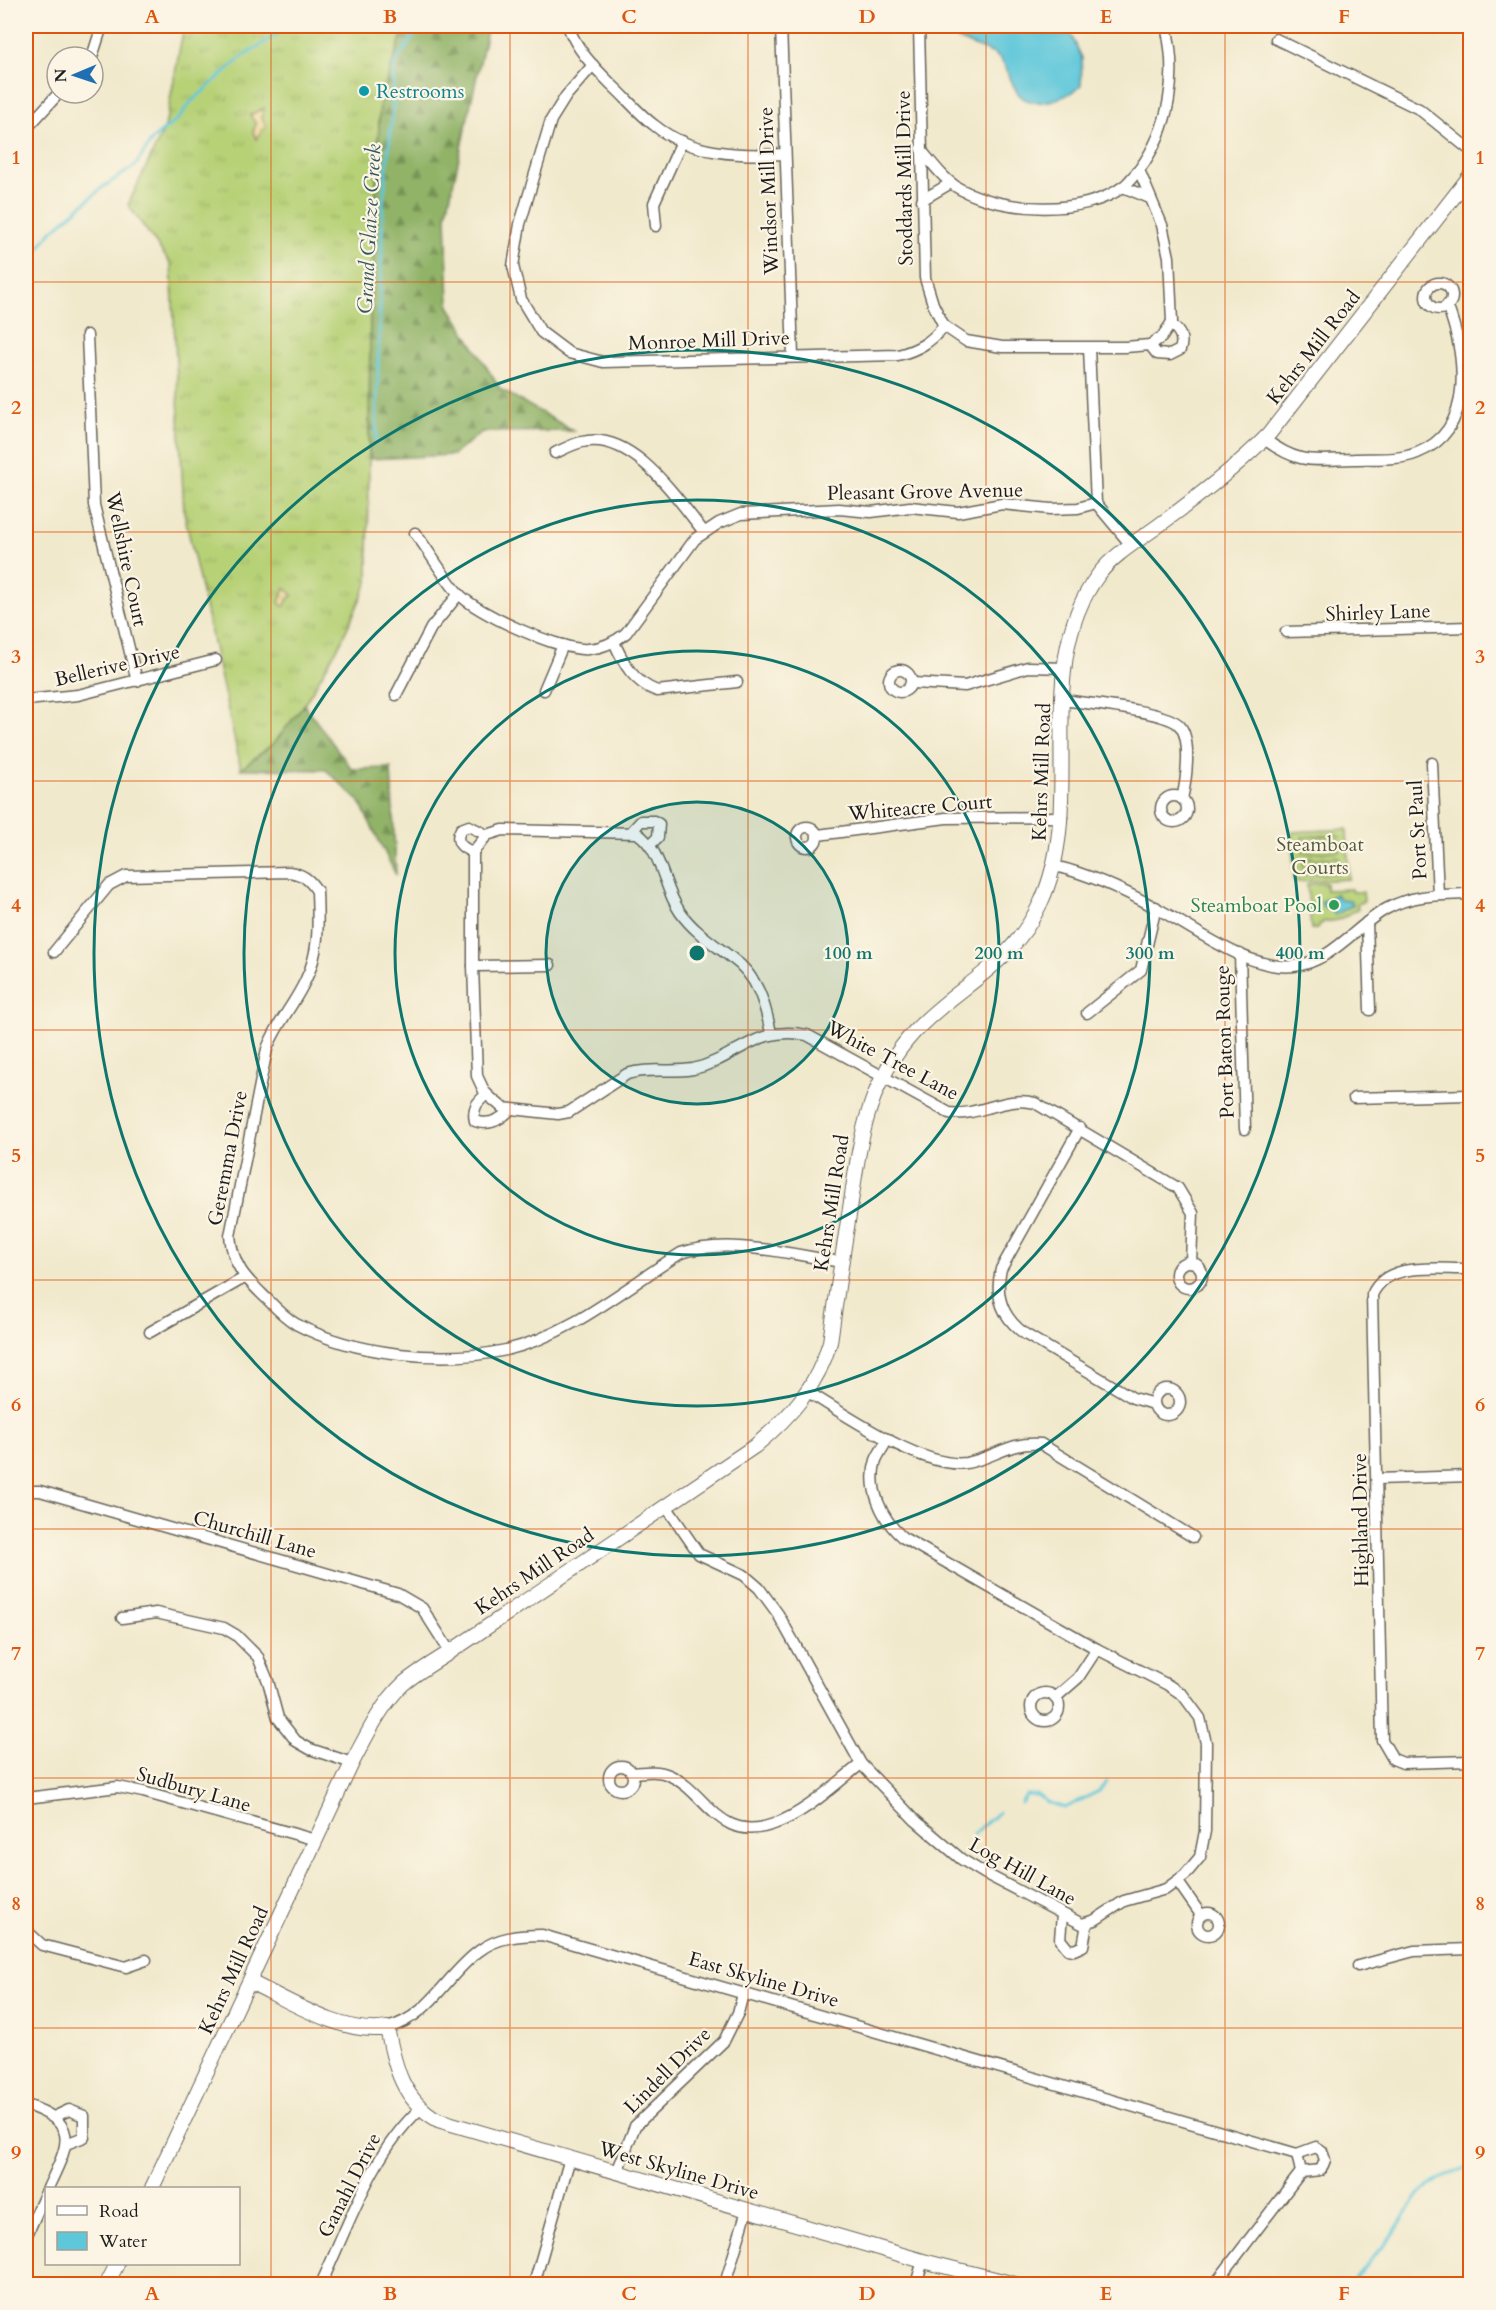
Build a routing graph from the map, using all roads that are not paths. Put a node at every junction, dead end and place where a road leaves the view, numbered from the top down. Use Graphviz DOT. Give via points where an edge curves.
graph roads {
  1 [pos="102,26"];
  2 [pos="568,26"];
  3 [pos="781,26"];
  4 [pos="919,26"];
  5 [pos="1166,26"];
  6 [pos="1276,39"];
  7 [pos="96,45"];
  8 [pos="593,65"];
  9 [pos="48,105"];
  10 [pos="26,129"];
  11 [pos="682,141"];
  12 [pos="921,150"];
  13 [pos="1470,150"];
  14 [pos="785,154"];
  15 [pos="1139,170"];
  16 [pos="1470,176"];
  17 [pos="951,183"];
  18 [pos="1123,187"];
  19 [pos="1150,198"];
  20 [pos="922,200"];
  21 [pos="656,226"];
  22 [pos="1448,305"];
  23 [pos="1171,324"];
  24 [pos="944,326"];
  25 [pos="87,335"];
  26 [pos="1150,345"];
  27 [pos="1089,348"];
  28 [pos="793,356"];
  29 [pos="1264,439"];
  30 [pos="555,453"];
  31 [pos="1096,503"];
  32 [pos="704,532"];
  33 [pos="415,533"];
  34 [pos="1131,545"];
  35 [pos="459,594"];
  36 [pos="1470,627"];
  37 [pos="1286,632"];
  38 [pos="614,642"];
  39 [pos="563,645"];
  40 [pos="216,660"];
  41 [pos="1066,668"];
  42 [pos="137,681"];
  43 [pos="737,682"];
  44 [pos="913,683"];
  45 [pos="544,690"];
  46 [pos="396,695"];
  47 [pos="26,700"];
  48 [pos="1063,700"];
  49 [pos="1432,763"];
  50 [pos="1182,799"];
  51 [pos="1062,817"];
  52 [pos="631,832"];
  53 [pos="818,835"];
  54 [pos="651,844"];
  55 [pos="1055,866"];
  56 [pos="1470,894"];
  57 [pos="1438,895"];
  58 [pos="1156,908"];
  59 [pos="1367,922"];
  60 [pos="54,952"];
  61 [pos="1240,954"];
  62 [pos="550,964"];
  63 [pos="472,966"];
  64 [pos="1370,1010"];
  65 [pos="1087,1013"];
  66 [pos="771,1034"];
  67 [pos="883,1078"];
  68 [pos="487,1094"];
  69 [pos="1470,1095"];
  70 [pos="1354,1098"];
  71 [pos="509,1111"];
  72 [pos="1080,1128"];
  73 [pos="1245,1129"];
  74 [pos="842,1262"];
  75 [pos="1191,1262"];
  76 [pos="1470,1269"];
  77 [pos="244,1278"];
  78 [pos="150,1332"];
  79 [pos="808,1392"];
  80 [pos="1154,1404"];
  81 [pos="888,1439"];
  82 [pos="1470,1476"];
  83 [pos="1377,1479"];
  84 [pos="26,1491"];
  85 [pos="666,1506"];
  86 [pos="1193,1537"];
  87 [pos="122,1618"];
  88 [pos="1097,1648"];
  89 [pos="450,1652"];
  90 [pos="1055,1698"];
  91 [pos="1470,1761"];
  92 [pos="352,1763"];
  93 [pos="861,1764"];
  94 [pos="632,1773"];
  95 [pos="26,1798"];
  96 [pos="316,1840"];
  97 [pos="1178,1882"];
  98 [pos="1062,1915"];
  99 [pos="1201,1915"];
  100 [pos="1087,1924"];
  101 [pos="26,1925"];
  102 [pos="1470,1949"];
  103 [pos="146,1960"];
  104 [pos="1358,1966"];
  105 [pos="250,1982"];
  106 [pos="743,1994"];
  107 [pos="387,2028"];
  108 [pos="26,2105"];
  109 [pos="420,2109"];
  110 [pos="54,2117"];
  111 [pos="66,2144"];
  112 [pos="1297,2154"];
  113 [pos="570,2158"];
  114 [pos="617,2172"];
  115 [pos="1301,2172"];
  116 [pos="48,2187"];
  117 [pos="152,2187"];
  118 [pos="45,2194"];
  119 [pos="747,2210"];
  120 [pos="26,2237"];
  121 [pos="923,2261"];
  122 [pos="116,2265"];
  123 [pos="107,2284"];
  124 [pos="321,2284"];
  125 [pos="534,2284"];
  126 [pos="725,2284"];
  127 [pos="916,2284"];
  128 [pos="1015,2284"];
  129 [pos="1215,2284"];
  1 -- 7 [label="street"];
  2 -- 8 [label="street" via="579,51"];
  3 -- 14 [label="street, Windsor Mill Drive"];
  4 -- 12 [label="street, Stoddards Mill Drive"];
  5 -- 15 [label="street" via="1172,69 1167,113 1159,141"];
  6 -- 13 [label="street" via="1419,109"];
  8 -- 11 [label="street" via="654,126"];
  8 -- 28 [label="street, Monroe Mill Drive" via="551,120 520,224 513,266 529,316 541,332 569,353 603,362"];
  9 -- 10 [label="street"];
  11 -- 14 [label="street" via="725,154"];
  11 -- 21 [label="street" via="654,203"];
  12 -- 17 [label="street"];
  12 -- 20 [label="street, Stoddards Mill Drive"];
  14 -- 28 [label="street, Windsor Mill Drive"];
  15 -- 18 [label="street"];
  15 -- 19 [label="street"];
  16 -- 29 [label="street, Kehrs Mill Road"];
  17 -- 18 [label="street" via="1006,204 1048,208 1098,199"];
  17 -- 20 [label="street"];
  18 -- 19 [label="street"];
  19 -- 23 [label="street" via="1167,243"];
  20 -- 24 [label="street, Stoddards Mill Drive" via="925,278"];
  22 -- 29 [label="street" via="1455,325 1462,393 1451,425 1435,443 1417,453 1395,458 1316,460 1286,455"];
  23 -- 26 [label="street"];
  23 -- 26 [label="street" via="1180,332 1180,350 1170,355 1157,354"];
  24 -- 27 [label="street" via="966,341 987,346"];
  24 -- 28 [label="street, Monroe Mill Drive" via="933,340 898,355"];
  25 -- 42 [label="street, Wellshire Court" via="94,505"];
  26 -- 27 [label="street"];
  27 -- 31 [label="street"];
  29 -- 34 [label="street, Kehrs Mill Road"];
  30 -- 32 [label="street" via="583,442 616,445 653,469"];
  31 -- 32 [label="street, Pleasant Grove Avenue" via="1051,509 1002,504 958,512 910,507 871,512 757,512 730,518"];
  31 -- 34 [label="street"];
  32 -- 38 [label="street, Pleasant Grove Avenue" via="687,549 626,633"];
  33 -- 35 [label="street"];
  34 -- 41 [label="street, Kehrs Mill Road" via="1091,587 1071,638"];
  35 -- 39 [label="street" via="485,614"];
  35 -- 46 [label="street" via="431,628"];
  36 -- 37 [label="street, Shirley Lane"];
  38 -- 39 [label="street" via="588,649"];
  38 -- 43 [label="street" via="632,675 657,691"];
  39 -- 45 [label="street"];
  40 -- 42 [label="street, Bellerive Drive"];
  41 -- 44 [label="street" via="1028,667 965,686"];
  41 -- 48 [label="street, Kehrs Mill Road"];
  42 -- 47 [label="street, Bellerive Drive" via="78,695"];
  48 -- 50 [label="street" via="1164,716 1180,726 1185,737 1187,778"];
  48 -- 51 [label="street, Kehrs Mill Road"];
  49 -- 57 [label="street, Port St Paul"];
  51 -- 53 [label="street, Whiteacre Court" via="946,818"];
  51 -- 55 [label="street, Kehrs Mill Road"];
  52 -- 54 [label="street"];
  52 -- 54 [label="street" via="641,821 659,824 658,837"];
  52 -- 63 [label="street" via="503,830 480,843"];
  54 -- 66 [label="street" via="680,913 742,966 757,985"];
  55 -- 58 [label="street" via="1099,879"];
  55 -- 67 [label="street, Kehrs Mill Road" via="1041,904 1020,940 987,973 914,1033"];
  56 -- 57 [label="street"];
  57 -- 59 [label="street" via="1410,898"];
  58 -- 61 [label="street"];
  58 -- 65 [label="street" via="1141,970"];
  59 -- 61 [label="street" via="1334,949 1305,964 1272,965"];
  59 -- 64 [label="street"];
  60 -- 77 [label="street, Geremma Drive" via="109,885 126,876 289,872 306,877 316,891 316,952 306,981 271,1037 231,1219 231,1245"];
  61 -- 73 [label="street, Port Baton Rouge"];
  62 -- 63 [label="street"];
  63 -- 68 [label="street" via="477,1076"];
  66 -- 67 [label="street, White Tree Lane" via="807,1035"];
  66 -- 71 [label="street, White Tree Lane" via="694,1068 638,1070 627,1074 569,1112"];
  67 -- 72 [label="street, White Tree Lane" via="949,1113 968,1114 1028,1101"];
  67 -- 74 [label="street, Kehrs Mill Road" via="863,1125"];
  68 -- 71 [label="street"];
  68 -- 71 [label="street, White Tree Lane" via="476,1104 475,1121 493,1122"];
  69 -- 70 [label="street"];
  72 -- 75 [label="street, White Tree Lane" via="1178,1188 1192,1214"];
  72 -- 80 [label="street" via="1001,1269 1000,1303 1010,1322 1025,1334 1133,1398"];
  74 -- 77 [label="street, Geremma Drive" via="727,1246 696,1248 674,1257 574,1322 530,1342 506,1350 439,1357 400,1354 313,1332 279,1311"];
  74 -- 79 [label="street, Kehrs Mill Road" via="830,1342"];
  76 -- 83 [label="street, Highland Drive" via="1396,1271 1380,1280 1372,1294"];
  77 -- 78 [label="street"];
  79 -- 81 [label="street"];
  79 -- 85 [label="street, Kehrs Mill Road" via="783,1423 755,1446"];
  81 -- 86 [label="street" via="951,1464 968,1462 1013,1445 1041,1444"];
  81 -- 88 [label="street, Log Hill Lane" via="876,1460 874,1481 877,1499 890,1526 902,1537"];
  82 -- 83 [label="street"];
  83 -- 91 [label="street, Highland Drive" via="1382,1740 1393,1759 1403,1763"];
  84 -- 89 [label="street, Churchill Lane" via="40,1491 398,1594 422,1608"];
  85 -- 89 [label="street, Kehrs Mill Road"];
  85 -- 93 [label="street, Log Hill Lane" via="696,1551 744,1575 766,1597"];
  87 -- 92 [label="street" via="156,1613 224,1628 236,1635 258,1658 273,1708 296,1741"];
  88 -- 90 [label="street" via="1078,1678"];
  88 -- 97 [label="street, Log Hill Lane" via="1183,1695 1200,1718 1206,1743 1204,1845 1200,1857"];
  89 -- 92 [label="street, Kehrs Mill Road" via="392,1697 373,1722"];
  92 -- 96 [label="street, Kehrs Mill Road"];
  93 -- 94 [label="street" via="790,1816 775,1824 751,1827 724,1821 667,1774"];
  93 -- 98 [label="street, Log Hill Lane" via="915,1820 961,1859"];
  95 -- 96 [label="street, Sudbury Lane" via="118,1787"];
  96 -- 105 [label="street, Kehrs Mill Road"];
  97 -- 99 [label="street"];
  97 -- 100 [label="street, Log Hill Lane" via="1158,1893 1124,1901"];
  98 -- 100 [label="street, Log Hill Lane"];
  98 -- 100 [label="street" via="1060,1939 1068,1949 1083,1946"];
  101 -- 103 [label="street" via="42,1945 126,1967"];
  102 -- 104 [label="street" via="1401,1952"];
  105 -- 107 [label="street, East Skyline Drive" via="336,2022 367,2030"];
  105 -- 117 [label="street, Kehrs Mill Road"];
  106 -- 107 [label="street, East Skyline Drive" via="542,1935 510,1936 480,1950 428,2007"];
  106 -- 112 [label="street, East Skyline Drive"];
  106 -- 114 [label="street, Lindell Drive" via="724,2042 635,2126"];
  107 -- 109 [label="street, West Skyline Drive" via="402,2085"];
  108 -- 110 [label="street"];
  109 -- 113 [label="street, West Skyline Drive" via="438,2121"];
  109 -- 124 [label="street, Ganahl Drive" via="394,2135 381,2155"];
  110 -- 111 [label="street" via="63,2129"];
  110 -- 111 [label="street" via="69,2110 84,2116 84,2137"];
  111 -- 116 [label="street"];
  112 -- 115 [label="street"];
  112 -- 115 [label="street" via="1316,2147 1325,2160 1321,2170"];
  113 -- 114 [label="street, West Skyline Drive"];
  113 -- 125 [label="street"];
  114 -- 119 [label="street, West Skyline Drive"];
  115 -- 129 [label="street"];
  118 -- 120 [label="street"];
  119 -- 121 [label="street, West Skyline Drive"];
  119 -- 126 [label="street"];
  121 -- 127 [label="street"];
  121 -- 128 [label="street, West Skyline Drive"];
  122 -- 123 [label="street"];
}
